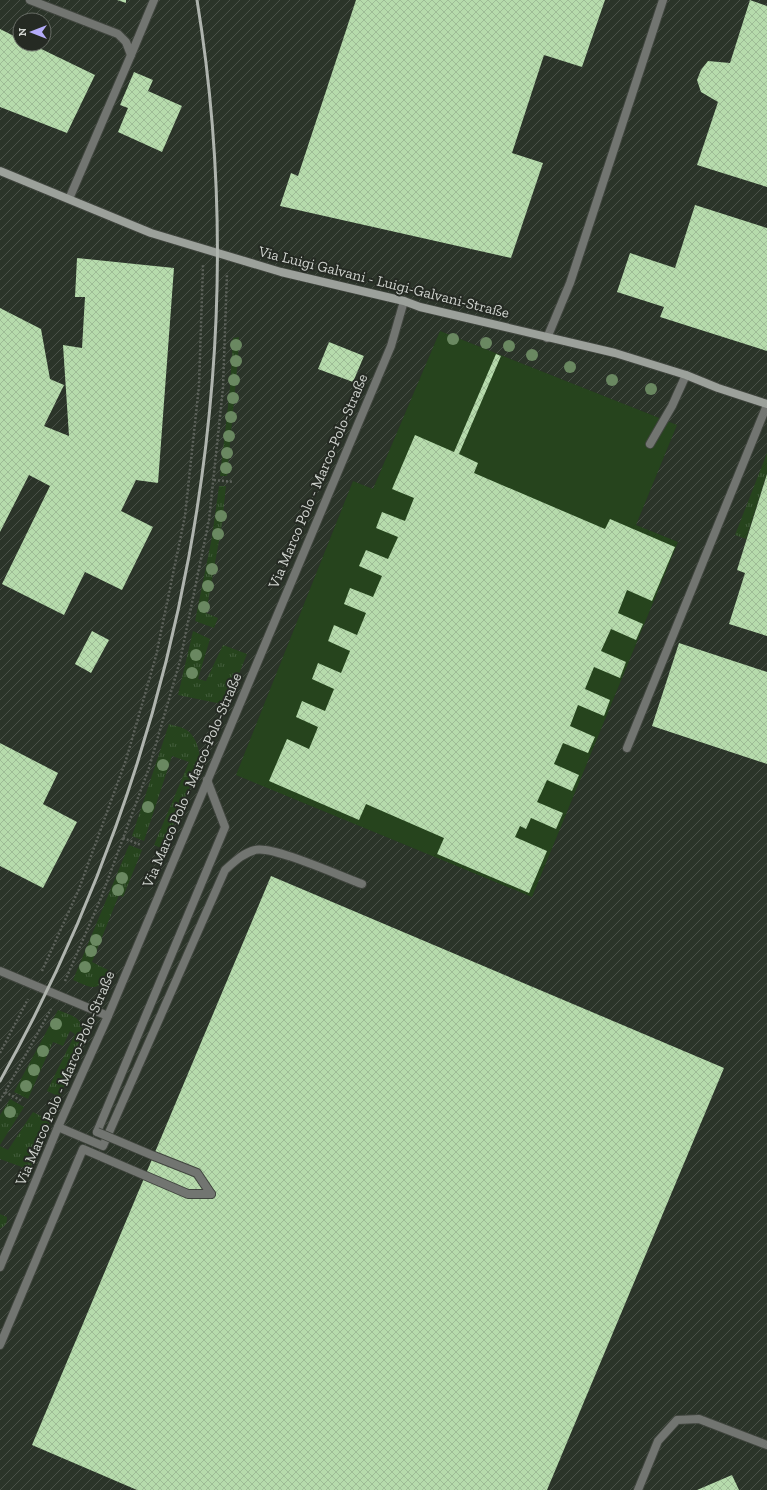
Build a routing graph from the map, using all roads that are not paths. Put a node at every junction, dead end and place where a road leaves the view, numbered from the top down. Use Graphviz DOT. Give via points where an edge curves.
graph roads {
  1 [pos="30,0"];
  2 [pos="154,0"];
  3 [pos="663,0"];
  4 [pos="131,55"];
  5 [pos="0,171"];
  6 [pos="69,199"];
  7 [pos="404,301"];
  8 [pos="547,338"];
  9 [pos="686,375"];
  10 [pos="767,405"];
  11 [pos="650,444"];
  12 [pos="627,748"];
  13 [pos="207,780"];
  14 [pos="362,884"];
  15 [pos="0,971"];
  16 [pos="108,1016"];
  17 [pos="58,1127"];
  18 [pos="0,1267"];
  19 [pos="0,1344"];
  20 [pos="767,1446"];
  21 [pos="638,1490"];
  1 -- 4 [label="street" via="118,34 126,42"];
  2 -- 4 [label="street"];
  3 -- 8 [label="street" via="570,283"];
  4 -- 6 [label="street"];
  5 -- 6 [label="main road, Via Luigi Galvani - Luigi-Galvani-Straße"];
  6 -- 7 [label="main road, Via Luigi Galvani - Luigi-Galvani-Straße" via="151,233 281,272"];
  7 -- 8 [label="main road, Via Luigi Galvani - Luigi-Galvani-Straße"];
  7 -- 13 [label="street, Via Marco Polo - Marco-Polo-Straße" via="391,346"];
  8 -- 9 [label="main road, Via Luigi Galvani - Luigi-Galvani-Straße" via="615,353"];
  9 -- 10 [label="main road, Via Luigi Galvani - Luigi-Galvani-Straße"];
  9 -- 11 [label="street"];
  10 -- 12 [label="street"];
  13 -- 16 [label="street, Via Marco Polo - Marco-Polo-Straße"];
  13 -- 19 [label="street, bridge" via="225,827 97,1132 197,1173 211,1194 188,1194 83,1149"];
  14 -- 17 [label="street" via="274,851 256,849 240,856 225,870 103,1146"];
  15 -- 16 [label="street"];
  16 -- 17 [label="street, Via Marco Polo - Marco-Polo-Straße"];
  17 -- 18 [label="street, Via Marco Polo - Marco-Polo-Straße"];
  20 -- 21 [label="street" via="699,1419 677,1420 658,1441"];
}
